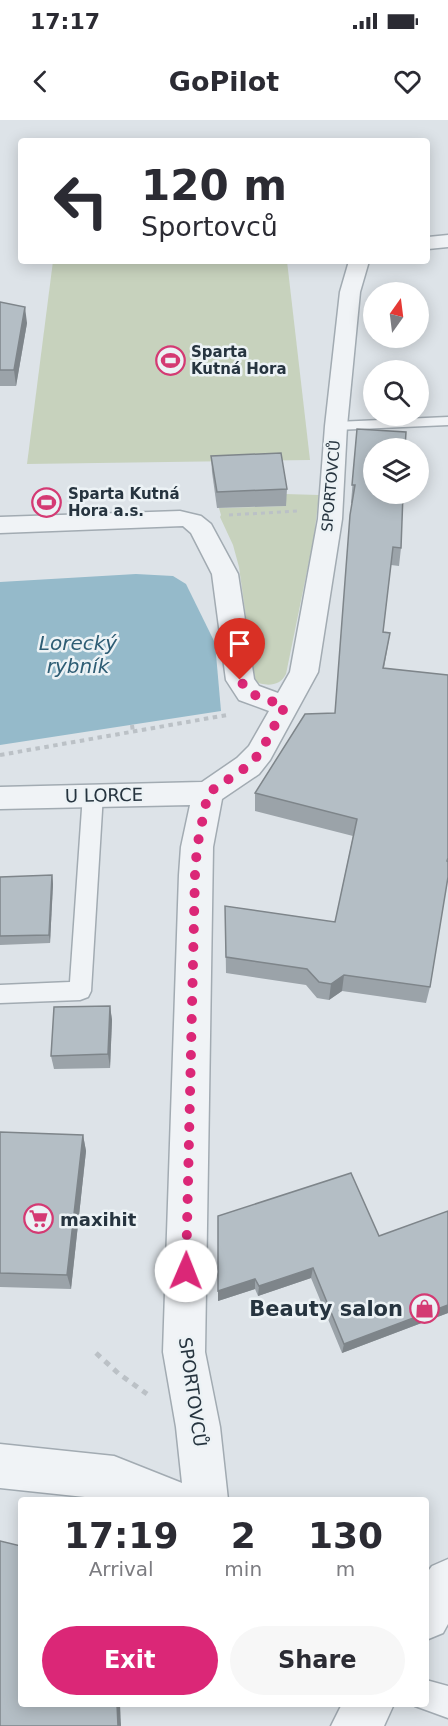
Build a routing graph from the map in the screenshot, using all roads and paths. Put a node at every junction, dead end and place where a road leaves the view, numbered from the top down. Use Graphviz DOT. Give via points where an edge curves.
graph roads {
  1 [pos="448,241"];
  2 [pos="430,243"];
  3 [pos="358,264"];
  4 [pos="448,421"];
  5 [pos="336,426"];
  6 [pos="331,498"];
  7 [pos="180,518"];
  8 [pos="0,525"];
  9 [pos="275,703"];
  10 [pos="132,725"];
  11 [pos="134,732"];
  12 [pos="0,755"];
  13 [pos="208,793"];
  14 [pos="93,794"];
  15 [pos="0,798"];
  16 [pos="0,994"];
  17 [pos="96,1353"];
  18 [pos="149,1395"];
  19 [pos="0,1467"];
  20 [pos="162,1497"];
  21 [pos="206,1497"];
  22 [pos="448,1582"];
  23 [pos="429,1611"];
  24 [pos="429,1696"];
  25 [pos="448,1702"];
  1 -- 2 [label="street"];
  3 -- 5 [label="street, SPORTOVCŮ" via="350,292"];
  4 -- 5 [label="lane"];
  5 -- 6 [label="street, SPORTOVCŮ"];
  6 -- 7 [label="path" via="304,510"];
  6 -- 9 [label="street, SPORTOVCŮ" via="304,672"];
  7 -- 8 [label="street"];
  7 -- 9 [label="street" via="192,520 202,529 225,574 240,680 249,693"];
  9 -- 11 [label="path"];
  9 -- 13 [label="street, SPORTOVCŮ" via="260,753"];
  10 -- 11 [label="path"];
  11 -- 12 [label="path"];
  13 -- 14 [label="street, U LORCE"];
  13 -- 21 [label="street, SPORTOVCŮ" via="195,875 184,1352"];
  14 -- 15 [label="street, U LORCE"];
  14 -- 16 [label="lane" via="80,991"];
  17 -- 18 [label="path"];
  19 -- 20 [label="street" via="114,1478"];
  22 -- 23 [label="street"];
  24 -- 25 [label="lane"];
}
